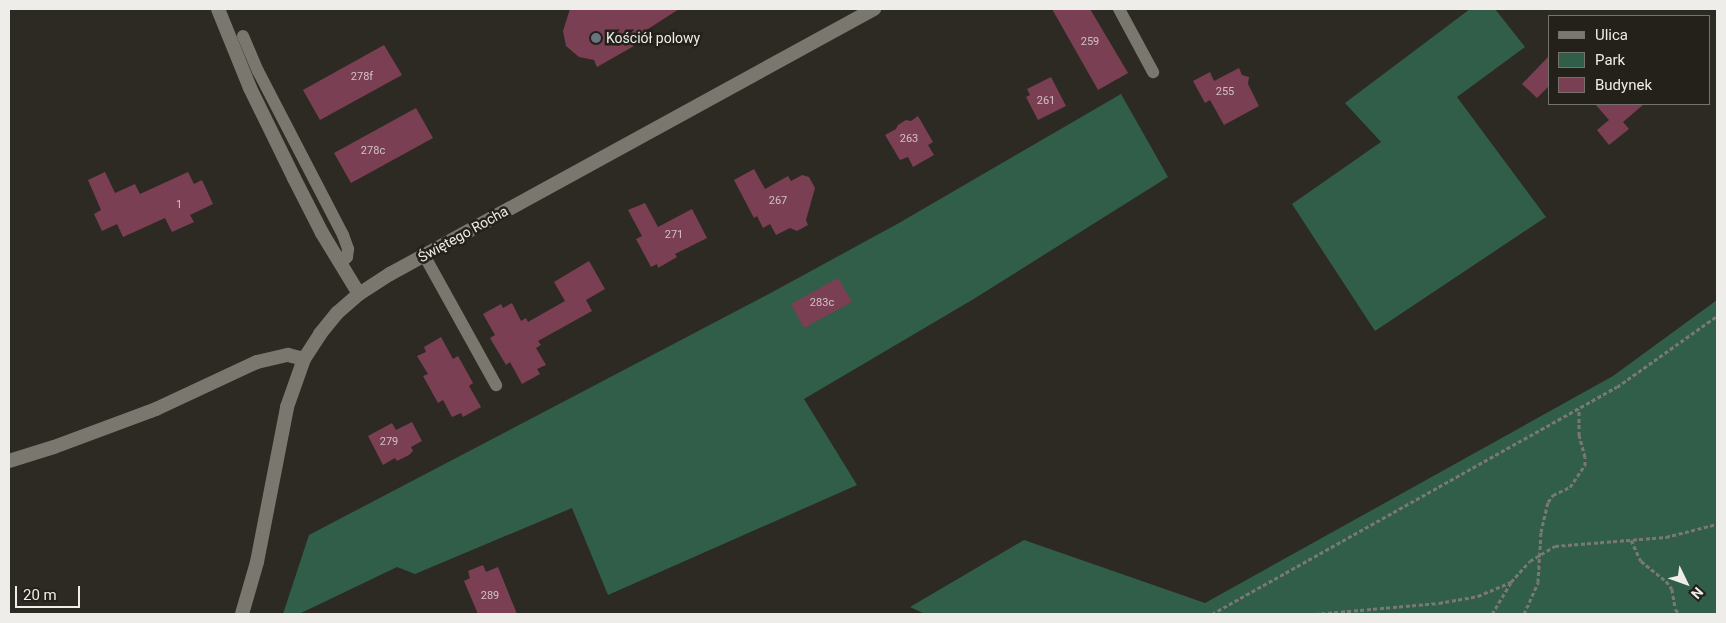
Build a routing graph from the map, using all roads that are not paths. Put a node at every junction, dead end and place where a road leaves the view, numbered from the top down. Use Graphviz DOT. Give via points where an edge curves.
graph roads {
  1 [pos="218,9"];
  2 [pos="874,9"];
  3 [pos="1119,9"];
  4 [pos="243,36"];
  5 [pos="1153,72"];
  6 [pos="424,255"];
  7 [pos="341,264"];
  8 [pos="358,294"];
  9 [pos="304,359"];
  10 [pos="496,385"];
  11 [pos="9,462"];
  12 [pos="242,614"];
  1 -- 7 [label="street" via="250,88 322,233"];
  2 -- 6 [label="street, Świętego Rocha"];
  3 -- 5 [label="lane"];
  4 -- 7 [label="lane" via="343,235 348,249"];
  6 -- 8 [label="street, Świętego Rocha"];
  6 -- 10 [label="lane"];
  7 -- 8 [label="street"];
  8 -- 9 [label="street, Świętego Rocha" via="320,334"];
  9 -- 11 [label="street" via="288,355 257,362 156,409"];
  9 -- 12 [label="street, Świętego Rocha" via="287,407 257,562"];
}
